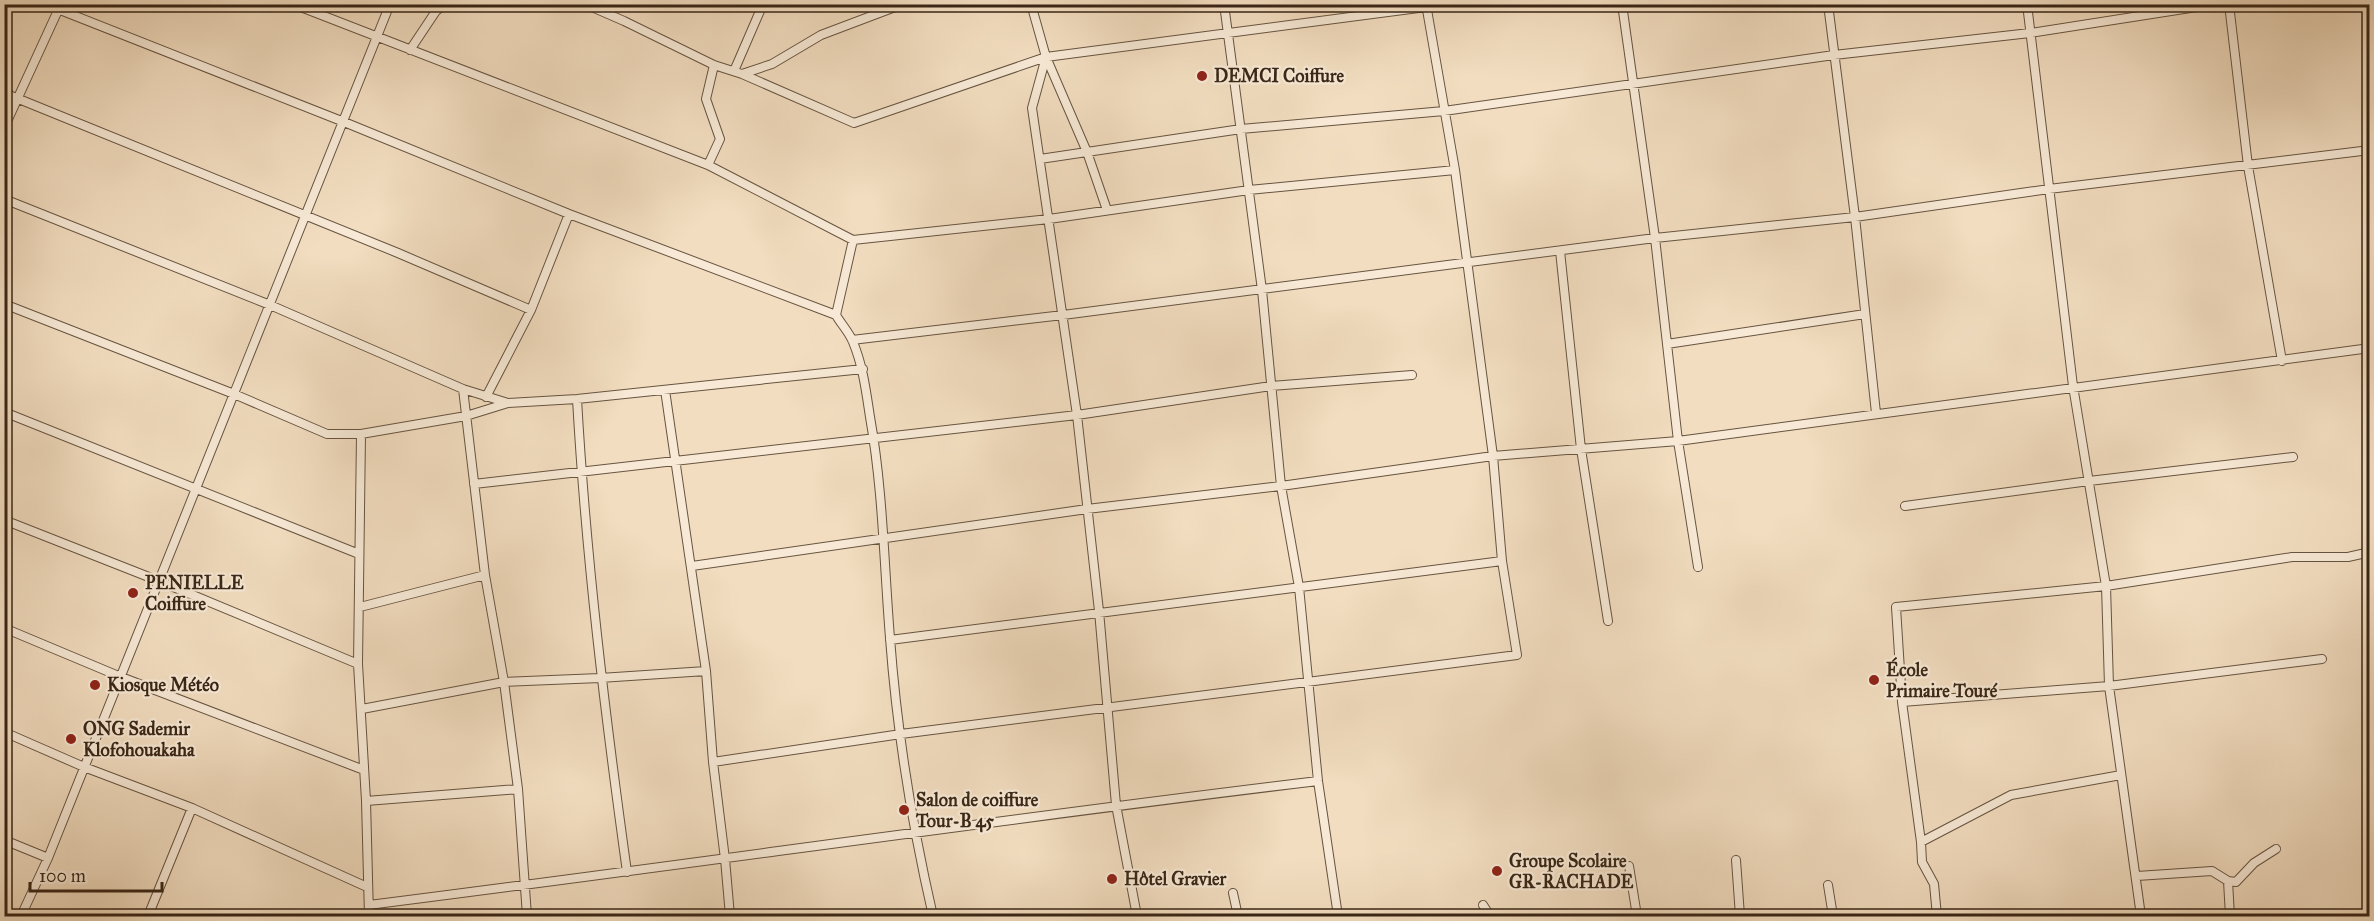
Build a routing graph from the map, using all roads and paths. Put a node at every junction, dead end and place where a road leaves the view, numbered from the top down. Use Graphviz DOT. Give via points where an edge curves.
graph roads {
  1 [pos="45,4"];
  2 [pos="293,4"];
  3 [pos="390,4"];
  4 [pos="445,4"];
  5 [pos="585,4"];
  6 [pos="763,4"];
  7 [pos="903,4"];
  8 [pos="1031,4"];
  9 [pos="1224,4"];
  10 [pos="1449,4"];
  11 [pos="1622,4"];
  12 [pos="1828,4"];
  13 [pos="2027,4"];
  14 [pos="2216,4"];
  15 [pos="2229,4"];
  16 [pos="1426,6"];
  17 [pos="59,7"];
  18 [pos="307,7"];
  19 [pos="1229,33"];
  20 [pos="2030,33"];
  21 [pos="376,37"];
  22 [pos="410,50"];
  23 [pos="1834,55"];
  24 [pos="1046,57"];
  25 [pos="714,65"];
  26 [pos="738,73"];
  27 [pos="1633,84"];
  28 [pos="4,93"];
  29 [pos="17,98"];
  30 [pos="1444,111"];
  31 [pos="344,122"];
  32 [pos="4,128"];
  33 [pos="1241,129"];
  34 [pos="2370,150"];
  35 [pos="1088,152"];
  36 [pos="1040,159"];
  37 [pos="708,165"];
  38 [pos="2248,166"];
  39 [pos="1455,170"];
  40 [pos="2049,189"];
  41 [pos="1249,190"];
  42 [pos="4,199"];
  43 [pos="1107,210"];
  44 [pos="569,214"];
  45 [pos="306,216"];
  46 [pos="1855,217"];
  47 [pos="1049,219"];
  48 [pos="1655,238"];
  49 [pos="853,240"];
  50 [pos="1560,251"];
  51 [pos="1468,263"];
  52 [pos="1262,290"];
  53 [pos="4,304"];
  54 [pos="270,305"];
  55 [pos="531,310"];
  56 [pos="1865,314"];
  57 [pos="836,315"];
  58 [pos="1063,315"];
  59 [pos="852,340"];
  60 [pos="1667,344"];
  61 [pos="2370,348"];
  62 [pos="2282,361"];
  63 [pos="862,369"];
  64 [pos="1412,375"];
  65 [pos="1271,386"];
  66 [pos="2073,386"];
  67 [pos="463,389"];
  68 [pos="666,390"];
  69 [pos="234,394"];
  70 [pos="486,397"];
  71 [pos="577,399"];
  72 [pos="508,403"];
  73 [pos="4,412"];
  74 [pos="1876,413"];
  75 [pos="1077,415"];
  76 [pos="466,416"];
  77 [pos="361,434"];
  78 [pos="874,438"];
  79 [pos="1678,441"];
  80 [pos="1581,449"];
  81 [pos="1493,456"];
  82 [pos="2293,457"];
  83 [pos="676,461"];
  84 [pos="581,472"];
  85 [pos="2089,481"];
  86 [pos="474,484"];
  87 [pos="1281,486"];
  88 [pos="196,490"];
  89 [pos="1905,506"];
  90 [pos="1088,508"];
  91 [pos="4,520"];
  92 [pos="884,537"];
  93 [pos="2370,552"];
  94 [pos="359,554"];
  95 [pos="1502,561"];
  96 [pos="692,566"];
  97 [pos="1698,567"];
  98 [pos="485,574"];
  99 [pos="159,581"];
  100 [pos="2106,586"];
  101 [pos="1299,587"];
  102 [pos="360,607"];
  103 [pos="1099,611"];
  104 [pos="1608,621"];
  105 [pos="4,628"];
  106 [pos="890,640"];
  107 [pos="2322,659"];
  108 [pos="358,664"];
  109 [pos="706,671"];
  110 [pos="121,677"];
  111 [pos="600,678"];
  112 [pos="1308,681"];
  113 [pos="504,682"];
  114 [pos="2109,686"];
  115 [pos="1902,702"];
  116 [pos="1107,707"];
  117 [pos="362,709"];
  118 [pos="4,732"];
  119 [pos="901,734"];
  120 [pos="712,762"];
  121 [pos="84,767"];
  122 [pos="364,770"];
  123 [pos="2121,775"];
  124 [pos="1318,781"];
  125 [pos="518,789"];
  126 [pos="366,801"];
  127 [pos="1116,805"];
  128 [pos="192,808"];
  129 [pos="914,834"];
  130 [pos="4,840"];
  131 [pos="1921,842"];
  132 [pos="2276,849"];
  133 [pos="48,858"];
  134 [pos="725,859"];
  135 [pos="1736,860"];
  136 [pos="1629,866"];
  137 [pos="627,872"];
  138 [pos="2137,876"];
  139 [pos="2228,881"];
  140 [pos="525,885"];
  141 [pos="1828,885"];
  142 [pos="367,887"];
  143 [pos="1233,893"];
  144 [pos="369,905"];
  145 [pos="1483,905"];
  146 [pos="21,916"];
  147 [pos="147,916"];
  148 [pos="369,916"];
  149 [pos="527,916"];
  150 [pos="730,916"];
  151 [pos="933,916"];
  152 [pos="1137,916"];
  153 [pos="1238,916"];
  154 [pos="1338,916"];
  155 [pos="1490,916"];
  156 [pos="1636,916"];
  157 [pos="1740,916"];
  158 [pos="1833,916"];
  159 [pos="1937,916"];
  160 [pos="2141,916"];
  161 [pos="2230,916"];
  1 -- 17 [label="street"];
  2 -- 18 [label="street"];
  3 -- 21 [label="street"];
  4 -- 22 [label="street"];
  5 -- 25 [label="street"];
  6 -- 26 [label="street"];
  7 -- 26 [label="street" via="822,35 772,64"];
  8 -- 24 [label="street"];
  9 -- 19 [label="street"];
  10 -- 16 [label="street"];
  11 -- 27 [label="street"];
  12 -- 23 [label="street"];
  13 -- 20 [label="street"];
  14 -- 20 [label="street"];
  15 -- 38 [label="street"];
  16 -- 19 [label="street"];
  16 -- 30 [label="street"];
  17 -- 29 [label="street"];
  17 -- 31 [label="street"];
  18 -- 21 [label="street"];
  19 -- 24 [label="street"];
  19 -- 33 [label="street"];
  20 -- 23 [label="street"];
  20 -- 40 [label="street"];
  21 -- 22 [label="street"];
  21 -- 31 [label="street"];
  22 -- 37 [label="street"];
  23 -- 27 [label="street"];
  23 -- 46 [label="street"];
  24 -- 26 [label="street" via="854,123"];
  24 -- 35 [label="street"];
  24 -- 36 [label="street" via="1032,108"];
  25 -- 26 [label="street"];
  25 -- 37 [label="street" via="706,99 720,139"];
  27 -- 30 [label="street"];
  27 -- 48 [label="street"];
  28 -- 29 [label="street"];
  29 -- 32 [label="street"];
  29 -- 45 [label="street"];
  30 -- 33 [label="street"];
  30 -- 39 [label="street"];
  31 -- 44 [label="street"];
  31 -- 45 [label="street"];
  33 -- 35 [label="street"];
  33 -- 41 [label="street"];
  34 -- 38 [label="street"];
  35 -- 36 [label="street"];
  35 -- 43 [label="street"];
  36 -- 47 [label="street"];
  37 -- 49 [label="street"];
  38 -- 40 [label="street"];
  38 -- 62 [label="street"];
  39 -- 41 [label="street"];
  39 -- 51 [label="street"];
  40 -- 46 [label="street"];
  40 -- 66 [label="street"];
  41 -- 43 [label="street"];
  41 -- 52 [label="street"];
  42 -- 54 [label="street"];
  43 -- 47 [label="street"];
  44 -- 55 [label="street"];
  44 -- 57 [label="street"];
  45 -- 54 [label="street"];
  45 -- 55 [label="street"];
  46 -- 48 [label="street"];
  46 -- 56 [label="street"];
  47 -- 49 [label="street"];
  47 -- 58 [label="street"];
  48 -- 50 [label="street"];
  48 -- 60 [label="street"];
  49 -- 57 [label="street"];
  50 -- 51 [label="street"];
  50 -- 80 [label="street"];
  51 -- 52 [label="street"];
  51 -- 81 [label="street"];
  52 -- 58 [label="street"];
  52 -- 65 [label="street"];
  53 -- 69 [label="street"];
  54 -- 67 [label="street"];
  54 -- 69 [label="street"];
  55 -- 70 [label="street"];
  56 -- 60 [label="street"];
  56 -- 74 [label="street"];
  57 -- 59 [label="street"];
  58 -- 59 [label="street"];
  58 -- 75 [label="street"];
  59 -- 63 [label="street"];
  60 -- 79 [label="street"];
  61 -- 62 [label="street"];
  62 -- 66 [label="street"];
  63 -- 68 [label="street"];
  63 -- 78 [label="street"];
  64 -- 65 [label="street"];
  65 -- 75 [label="street"];
  65 -- 87 [label="street"];
  66 -- 74 [label="street"];
  66 -- 85 [label="street"];
  67 -- 70 [label="street"];
  67 -- 76 [label="street"];
  68 -- 71 [label="street"];
  68 -- 83 [label="street"];
  69 -- 77 [label="street" via="327,434"];
  69 -- 88 [label="street"];
  70 -- 72 [label="street"];
  71 -- 72 [label="street"];
  71 -- 84 [label="street"];
  72 -- 76 [label="street"];
  73 -- 88 [label="street"];
  74 -- 79 [label="street"];
  75 -- 78 [label="street"];
  75 -- 90 [label="street"];
  76 -- 77 [label="street"];
  76 -- 86 [label="street"];
  77 -- 94 [label="street"];
  78 -- 83 [label="street"];
  78 -- 92 [label="street"];
  79 -- 80 [label="street"];
  79 -- 97 [label="street"];
  80 -- 81 [label="street"];
  80 -- 104 [label="street"];
  81 -- 87 [label="street"];
  81 -- 95 [label="street"];
  82 -- 85 [label="street"];
  83 -- 84 [label="street"];
  83 -- 96 [label="street"];
  84 -- 86 [label="street"];
  84 -- 111 [label="street"];
  85 -- 89 [label="street"];
  85 -- 100 [label="street"];
  86 -- 98 [label="street"];
  87 -- 90 [label="street"];
  87 -- 101 [label="street"];
  88 -- 94 [label="street"];
  88 -- 99 [label="street"];
  90 -- 92 [label="street"];
  90 -- 103 [label="street"];
  91 -- 99 [label="street"];
  92 -- 96 [label="street"];
  92 -- 106 [label="street"];
  93 -- 100 [label="street" via="2348,557 2292,557"];
  94 -- 102 [label="street"];
  95 -- 101 [label="street"];
  95 -- 112 [label="street" via="1516,655"];
  96 -- 109 [label="street"];
  98 -- 102 [label="street"];
  98 -- 113 [label="street"];
  99 -- 108 [label="street"];
  99 -- 110 [label="street"];
  100 -- 114 [label="street"];
  100 -- 115 [label="street" via="1896,607"];
  101 -- 103 [label="street"];
  101 -- 112 [label="street"];
  102 -- 108 [label="street"];
  103 -- 106 [label="street"];
  103 -- 116 [label="street"];
  105 -- 110 [label="street"];
  106 -- 119 [label="street"];
  107 -- 114 [label="street"];
  108 -- 117 [label="street"];
  109 -- 111 [label="street"];
  109 -- 120 [label="street"];
  110 -- 121 [label="street"];
  110 -- 122 [label="street"];
  111 -- 113 [label="street"];
  111 -- 137 [label="street"];
  112 -- 116 [label="street"];
  112 -- 124 [label="street"];
  113 -- 117 [label="street"];
  113 -- 125 [label="street"];
  114 -- 115 [label="street"];
  114 -- 123 [label="street"];
  115 -- 131 [label="street"];
  116 -- 119 [label="street"];
  116 -- 127 [label="street"];
  117 -- 122 [label="street"];
  118 -- 121 [label="street"];
  119 -- 120 [label="street"];
  119 -- 129 [label="street"];
  120 -- 134 [label="street"];
  121 -- 128 [label="street"];
  121 -- 133 [label="street"];
  122 -- 126 [label="street"];
  123 -- 131 [label="street" via="2011,795"];
  123 -- 138 [label="street"];
  124 -- 127 [label="street"];
  124 -- 154 [label="street"];
  125 -- 126 [label="street"];
  125 -- 140 [label="street"];
  126 -- 142 [label="street"];
  127 -- 129 [label="street"];
  127 -- 152 [label="street"];
  128 -- 142 [label="street"];
  128 -- 147 [label="street"];
  129 -- 134 [label="street"];
  129 -- 151 [label="street"];
  130 -- 133 [label="street"];
  131 -- 159 [label="street" via="1922,862 1934,884"];
  132 -- 139 [label="street" via="2254,863 2236,882"];
  133 -- 146 [label="street"];
  134 -- 137 [label="street"];
  134 -- 150 [label="street"];
  135 -- 157 [label="street"];
  136 -- 156 [label="street"];
  137 -- 140 [label="street"];
  138 -- 139 [label="street" via="2212,871"];
  138 -- 160 [label="street"];
  139 -- 161 [label="street"];
  140 -- 144 [label="street"];
  140 -- 149 [label="street"];
  141 -- 158 [label="street"];
  142 -- 144 [label="street"];
  143 -- 153 [label="street"];
  144 -- 148 [label="street"];
  145 -- 155 [label="street"];
}
